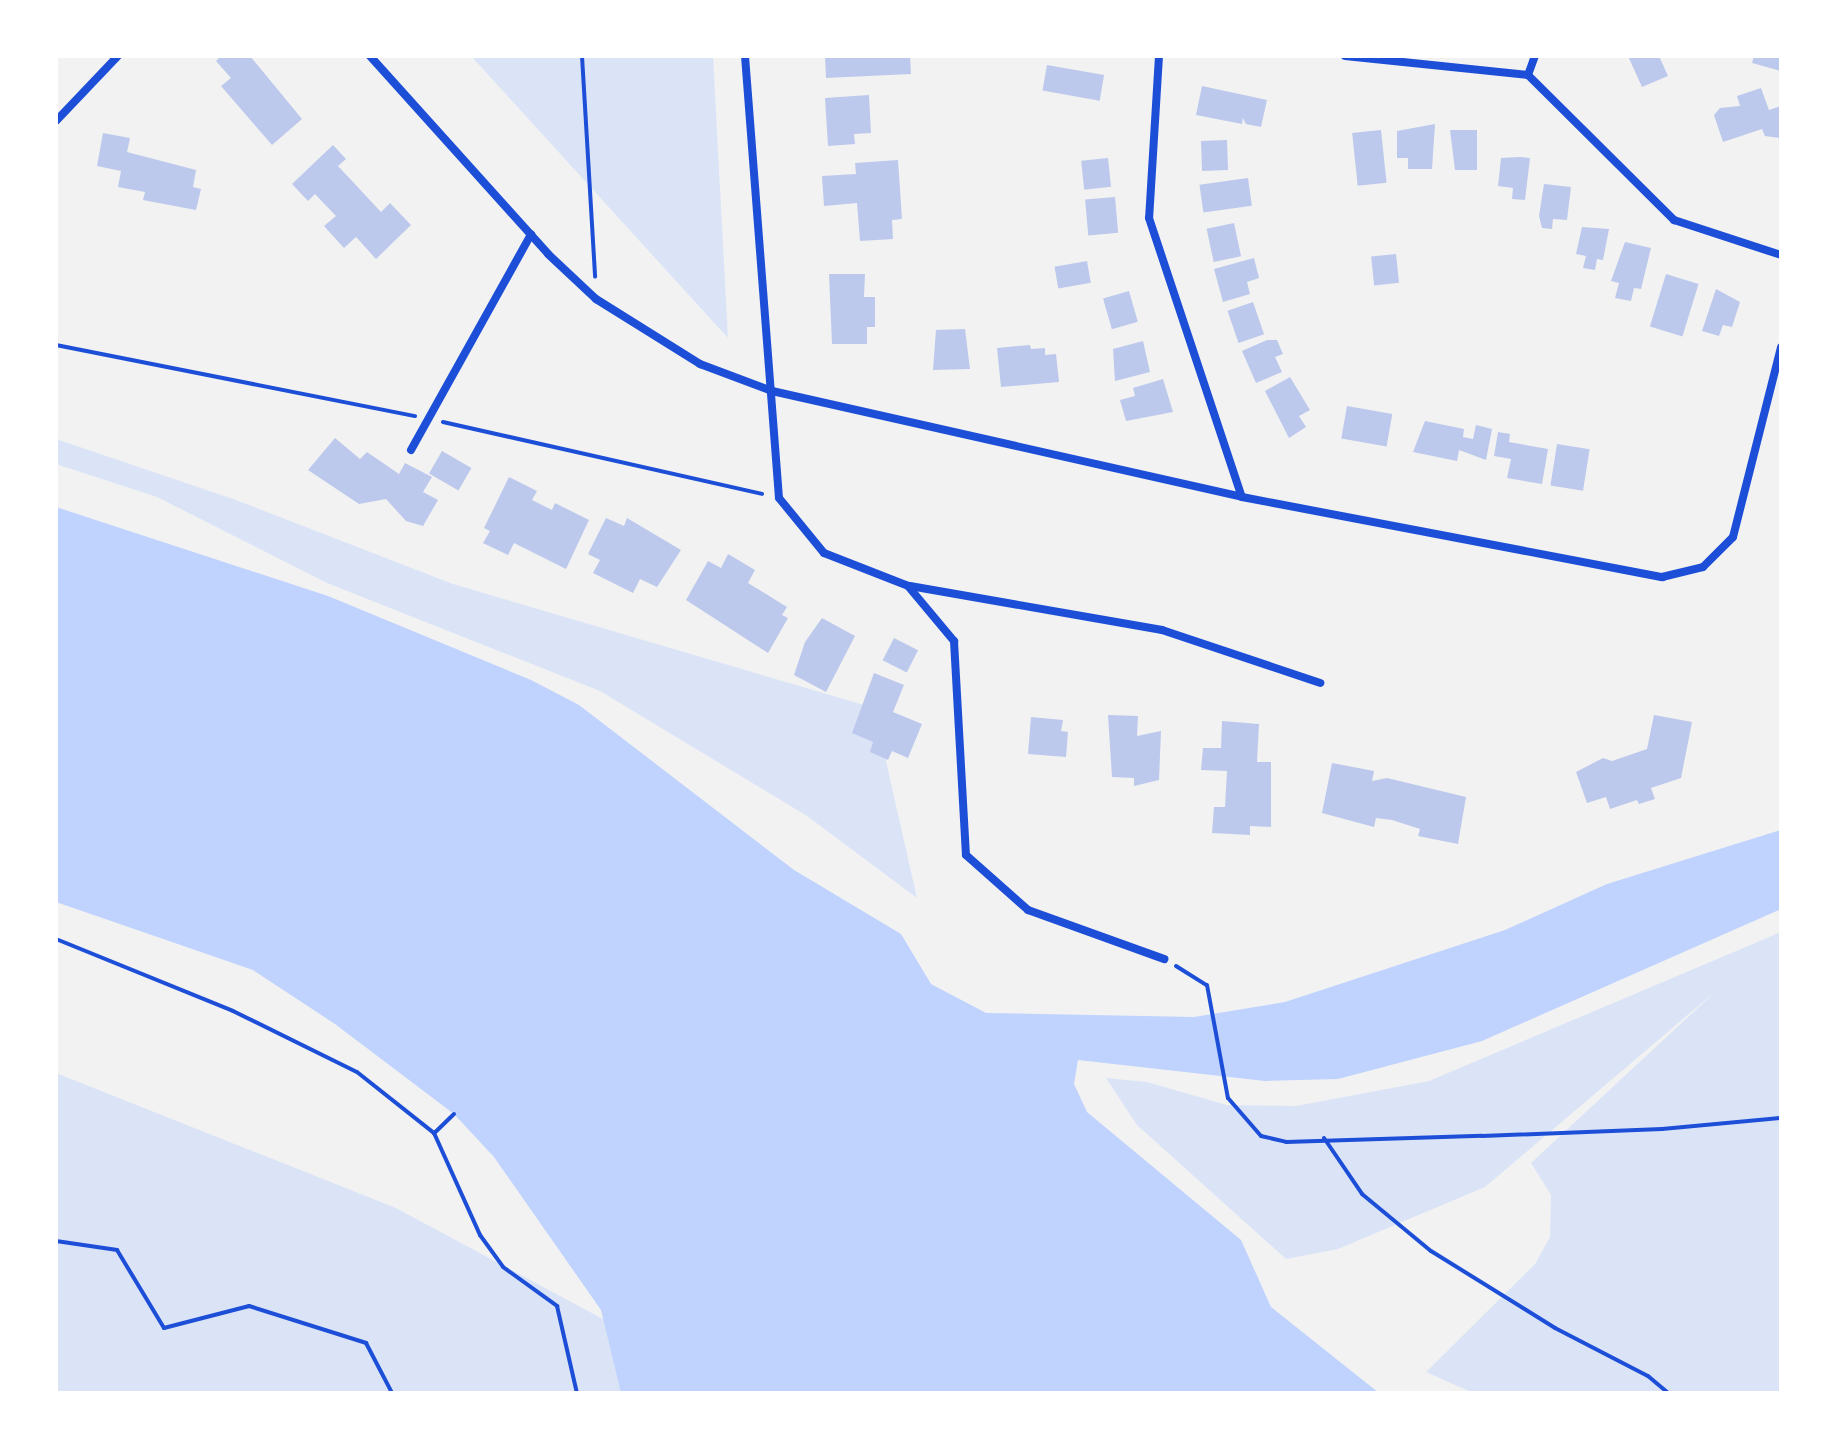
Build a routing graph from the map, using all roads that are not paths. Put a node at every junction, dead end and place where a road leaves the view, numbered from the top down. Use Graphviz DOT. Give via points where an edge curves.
graph roads {
  1 [pos="118,56"];
  2 [pos="370,56"];
  3 [pos="745,56"];
  4 [pos="1159,56"];
  5 [pos="1345,56"];
  6 [pos="1535,56"];
  7 [pos="1528,75"];
  8 [pos="56,121"];
  9 [pos="531,234"];
  10 [pos="1781,255"];
  11 [pos="1781,347"];
  12 [pos="772,391"];
  13 [pos="411,450"];
  14 [pos="1242,497"];
  15 [pos="908,586"];
  16 [pos="1320,683"];
  17 [pos="1164,959"];
  1 -- 8 [label="street"];
  2 -- 9 [label="street"];
  3 -- 12 [label="street"];
  4 -- 14 [label="street" via="1149,218"];
  5 -- 7 [label="street"];
  6 -- 7 [label="street"];
  7 -- 10 [label="street" via="1674,220"];
  9 -- 12 [label="street" via="596,299 700,364"];
  9 -- 13 [label="street"];
  11 -- 14 [label="street" via="1733,537 1703,567 1662,577"];
  12 -- 14 [label="street"];
  12 -- 15 [label="street" via="779,498 824,553"];
  15 -- 16 [label="street" via="1162,630"];
  15 -- 17 [label="street" via="954,641 966,855 1028,910"];
}
